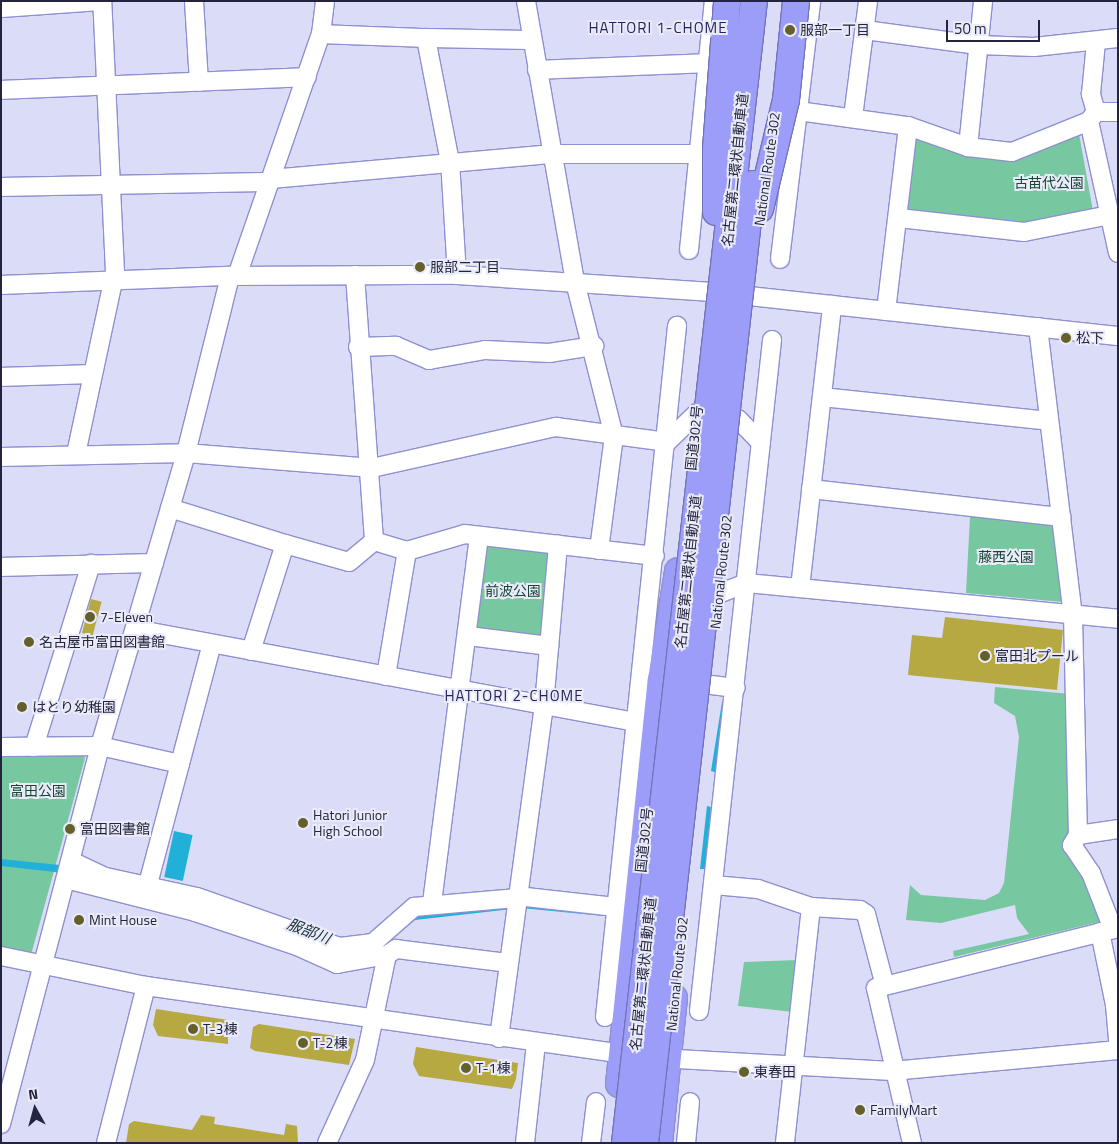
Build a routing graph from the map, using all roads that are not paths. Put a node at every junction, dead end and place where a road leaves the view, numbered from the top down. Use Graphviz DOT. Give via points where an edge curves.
graph roads {
  1 [pos="102,1"];
  2 [pos="194,1"];
  3 [pos="324,1"];
  4 [pos="526,1"];
  5 [pos="714,1"];
  6 [pos="727,1"];
  7 [pos="736,1"];
  8 [pos="754,1"];
  9 [pos="771,1"];
  10 [pos="788,1"];
  11 [pos="796,1"];
  12 [pos="812,1"];
  13 [pos="868,1"];
  14 [pos="983,1"];
  15 [pos="1,8"];
  16 [pos="865,30"];
  17 [pos="321,34"];
  18 [pos="426,38"];
  19 [pos="1118,38"];
  20 [pos="531,40"];
  21 [pos="1096,42"];
  22 [pos="978,45"];
  23 [pos="708,63"];
  24 [pos="537,70"];
  25 [pos="307,77"];
  26 [pos="199,82"];
  27 [pos="107,86"];
  28 [pos="1,90"];
  29 [pos="706,100"];
  30 [pos="799,103"];
  31 [pos="1118,112"];
  32 [pos="1092,116"];
  33 [pos="853,117"];
  34 [pos="774,123"];
  35 [pos="908,126"];
  36 [pos="722,128"];
  37 [pos="968,147"];
  38 [pos="553,154"];
  39 [pos="698,154"];
  40 [pos="450,162"];
  41 [pos="270,180"];
  42 [pos="112,184"];
  43 [pos="1,187"];
  44 [pos="1110,215"];
  45 [pos="899,218"];
  46 [pos="689,250"];
  47 [pos="1118,253"];
  48 [pos="780,260"];
  49 [pos="355,275"];
  50 [pos="457,275"];
  51 [pos="233,276"];
  52 [pos="115,280"];
  53 [pos="575,282"];
  54 [pos="1,285"];
  55 [pos="712,292"];
  56 [pos="832,305"];
  57 [pos="735,310"];
  58 [pos="886,310"];
  59 [pos="677,326"];
  60 [pos="1038,327"];
  61 [pos="1118,336"];
  62 [pos="772,340"];
  63 [pos="594,346"];
  64 [pos="358,347"];
  65 [pos="92,374"];
  66 [pos="1,377"];
  67 [pos="822,397"];
  68 [pos="697,413"];
  69 [pos="738,419"];
  70 [pos="1049,421"];
  71 [pos="614,436"];
  72 [pos="667,442"];
  73 [pos="761,443"];
  74 [pos="186,453"];
  75 [pos="76,454"];
  76 [pos="1,457"];
  77 [pos="372,468"];
  78 [pos="811,489"];
  79 [pos="170,508"];
  80 [pos="1061,517"];
  81 [pos="479,536"];
  82 [pos="374,541"];
  83 [pos="285,544"];
  84 [pos="558,545"];
  85 [pos="599,550"];
  86 [pos="407,551"];
  87 [pos="655,556"];
  88 [pos="154,563"];
  89 [pos="91,564"];
  90 [pos="1,567"];
  91 [pos="747,583"];
  92 [pos="800,588"];
  93 [pos="718,594"];
  94 [pos="1073,615"];
  95 [pos="1118,619"];
  96 [pos="134,629"];
  97 [pos="468,636"];
  98 [pos="212,644"];
  99 [pos="549,646"];
  100 [pos="251,651"];
  101 [pos="386,676"];
  102 [pos="661,680"];
  103 [pos="709,684"];
  104 [pos="736,688"];
  105 [pos="462,690"];
  106 [pos="544,705"];
  107 [pos="636,722"];
  108 [pos="100,746"];
  109 [pos="1,747"];
  110 [pos="34,747"];
  111 [pos="180,764"];
  112 [pos="1118,829"];
  113 [pos="1078,835"];
  114 [pos="69,869"];
  115 [pos="148,884"];
  116 [pos="714,885"];
  117 [pos="432,902"];
  118 [pos="516,902"];
  119 [pos="616,907"];
  120 [pos="811,907"];
  121 [pos="613,929"];
  122 [pos="1110,930"];
  123 [pos="379,950"];
  124 [pos="1,956"];
  125 [pos="631,958"];
  126 [pos="508,963"];
  127 [pos="42,964"];
  128 [pos="146,986"];
  129 [pos="884,986"];
  130 [pos="699,1011"];
  131 [pos="605,1017"];
  132 [pos="374,1018"];
  133 [pos="499,1038"];
  134 [pos="1118,1042"];
  135 [pos="536,1044"];
  136 [pos="1118,1050"];
  137 [pos="622,1054"];
  138 [pos="668,1059"];
  139 [pos="792,1067"];
  140 [pos="892,1071"];
  141 [pos="596,1102"];
  142 [pos="690,1102"];
  143 [pos="1,1124"];
  144 [pos="106,1143"];
  145 [pos="327,1143"];
  146 [pos="524,1143"];
  147 [pos="591,1143"];
  148 [pos="612,1143"];
  149 [pos="626,1143"];
  150 [pos="645,1143"];
  151 [pos="659,1143"];
  152 [pos="686,1143"];
  153 [pos="785,1143"];
  154 [pos="912,1143"];
  1 -- 15 [label="street"];
  1 -- 27 [label="street"];
  2 -- 26 [label="street"];
  3 -- 17 [label="street"];
  4 -- 20 [label="street"];
  5 -- 23 [label="street"];
  6 -- 57 [label="highway, bridge" via="716,149"];
  7 -- 36 [label="highway, 国道302号"];
  8 -- 57 [label="highway, 名古屋第二環状自動車道, bridge"];
  9 -- 57 [label="highway, 名古屋第二環状自動車道, bridge"];
  10 -- 34 [label="highway, National Route 302"];
  11 -- 57 [label="highway, bridge" via="786,100"];
  12 -- 30 [label="street"];
  13 -- 16 [label="street"];
  14 -- 22 [label="street"];
  16 -- 22 [label="street"];
  16 -- 33 [label="street"];
  17 -- 18 [label="street"];
  17 -- 25 [label="street"];
  18 -- 20 [label="street"];
  18 -- 40 [label="street"];
  19 -- 21 [label="street"];
  20 -- 24 [label="street"];
  21 -- 22 [label="street"];
  21 -- 32 [label="street"];
  22 -- 37 [label="street"];
  23 -- 24 [label="street"];
  23 -- 29 [label="street"];
  24 -- 38 [label="street"];
  25 -- 26 [label="street"];
  25 -- 41 [label="street"];
  26 -- 27 [label="street"];
  27 -- 28 [label="street"];
  27 -- 42 [label="street"];
  29 -- 36 [label="street"];
  29 -- 39 [label="street"];
  30 -- 33 [label="street"];
  30 -- 34 [label="street"];
  30 -- 48 [label="street"];
  31 -- 32 [label="street"];
  32 -- 37 [label="street" via="1012,152"];
  32 -- 44 [label="street"];
  33 -- 35 [label="street"];
  34 -- 57 [label="highway, National Route 302"];
  35 -- 37 [label="street"];
  35 -- 45 [label="street"];
  36 -- 55 [label="highway, 国道302号"];
  38 -- 39 [label="street"];
  38 -- 40 [label="street"];
  38 -- 53 [label="street"];
  39 -- 46 [label="street"];
  40 -- 41 [label="street"];
  40 -- 50 [label="street"];
  41 -- 42 [label="street"];
  41 -- 51 [label="street"];
  42 -- 43 [label="street"];
  42 -- 52 [label="street"];
  44 -- 45 [label="street" via="1024,232"];
  44 -- 47 [label="street"];
  45 -- 58 [label="street"];
  49 -- 50 [label="street"];
  49 -- 51 [label="street"];
  49 -- 64 [label="street"];
  50 -- 53 [label="street"];
  51 -- 52 [label="street"];
  51 -- 74 [label="street"];
  52 -- 54 [label="street"];
  52 -- 65 [label="street"];
  53 -- 55 [label="street"];
  53 -- 63 [label="street"];
  55 -- 57 [label="street"];
  55 -- 68 [label="highway, 国道302号"];
  56 -- 57 [label="street"];
  56 -- 58 [label="street"];
  56 -- 67 [label="street"];
  57 -- 69 [label="highway, National Route 302"];
  57 -- 149 [label="highway, 名古屋第二環状自動車道, bridge"];
  57 -- 150 [label="highway, 名古屋第二環状自動車道, bridge"];
  58 -- 60 [label="street"];
  59 -- 72 [label="street"];
  60 -- 61 [label="street"];
  60 -- 70 [label="street"];
  62 -- 73 [label="street"];
  63 -- 64 [label="street" via="549,353 485,350 429,360 396,346"];
  63 -- 71 [label="street"];
  64 -- 77 [label="street"];
  65 -- 66 [label="street"];
  65 -- 75 [label="street"];
  67 -- 70 [label="street"];
  67 -- 78 [label="street"];
  68 -- 72 [label="street"];
  68 -- 102 [label="highway, 国道302号"];
  69 -- 73 [label="street"];
  69 -- 93 [label="highway, National Route 302"];
  70 -- 80 [label="street"];
  71 -- 72 [label="street"];
  71 -- 77 [label="street" via="556,427"];
  71 -- 85 [label="street"];
  72 -- 87 [label="street"];
  73 -- 91 [label="street"];
  74 -- 75 [label="street"];
  74 -- 77 [label="street"];
  74 -- 79 [label="street"];
  75 -- 76 [label="street"];
  77 -- 82 [label="street"];
  78 -- 80 [label="street"];
  78 -- 92 [label="street"];
  79 -- 83 [label="street"];
  79 -- 88 [label="street"];
  80 -- 94 [label="street"];
  81 -- 84 [label="street"];
  81 -- 86 [label="street" via="465,534"];
  81 -- 97 [label="street"];
  82 -- 83 [label="street" via="349,562"];
  82 -- 86 [label="street"];
  83 -- 100 [label="street"];
  84 -- 85 [label="street"];
  84 -- 99 [label="street"];
  85 -- 87 [label="street"];
  86 -- 101 [label="street"];
  87 -- 107 [label="street"];
  88 -- 89 [label="street"];
  88 -- 96 [label="street"];
  89 -- 90 [label="street"];
  89 -- 110 [label="street"];
  91 -- 92 [label="street"];
  91 -- 93 [label="street"];
  91 -- 104 [label="street"];
  92 -- 94 [label="street"];
  93 -- 103 [label="highway, National Route 302"];
  94 -- 95 [label="street"];
  94 -- 113 [label="street"];
  96 -- 98 [label="street"];
  96 -- 108 [label="street"];
  97 -- 99 [label="street"];
  97 -- 105 [label="street"];
  98 -- 100 [label="street"];
  98 -- 111 [label="street"];
  99 -- 106 [label="street"];
  100 -- 101 [label="street"];
  101 -- 105 [label="street"];
  102 -- 103 [label="street"];
  102 -- 125 [label="highway, 国道302号"];
  103 -- 104 [label="street"];
  103 -- 138 [label="highway, National Route 302"];
  104 -- 116 [label="street"];
  105 -- 106 [label="street"];
  105 -- 117 [label="street"];
  106 -- 107 [label="street"];
  106 -- 118 [label="street"];
  107 -- 119 [label="street"];
  108 -- 110 [label="street"];
  108 -- 111 [label="street"];
  108 -- 114 [label="street"];
  109 -- 110 [label="street"];
  111 -- 115 [label="street"];
  112 -- 113 [label="street"];
  113 -- 122 [label="street" via="1072,845 1091,873"];
  114 -- 115 [label="street"];
  114 -- 123 [label="street" via="297,946 336,964"];
  114 -- 127 [label="street"];
  115 -- 123 [label="street" via="340,948"];
  116 -- 120 [label="street" via="758,889"];
  116 -- 130 [label="street"];
  117 -- 118 [label="street"];
  117 -- 123 [label="street" via="414,907"];
  118 -- 119 [label="street"];
  118 -- 126 [label="street"];
  119 -- 121 [label="street"];
  120 -- 129 [label="street" via="860,910 866,914"];
  120 -- 139 [label="street"];
  121 -- 125 [label="street"];
  121 -- 131 [label="street"];
  122 -- 129 [label="street"];
  122 -- 134 [label="street"];
  123 -- 126 [label="street" via="396,949"];
  123 -- 132 [label="street"];
  124 -- 127 [label="street"];
  125 -- 137 [label="highway, 国道302号"];
  126 -- 133 [label="street"];
  127 -- 128 [label="street"];
  127 -- 143 [label="street"];
  128 -- 132 [label="street"];
  128 -- 144 [label="street"];
  129 -- 140 [label="street" via="876,988"];
  132 -- 133 [label="street"];
  132 -- 145 [label="street" via="352,1094"];
  133 -- 135 [label="street"];
  135 -- 137 [label="street"];
  135 -- 146 [label="street"];
  136 -- 140 [label="street"];
  137 -- 138 [label="street"];
  137 -- 148 [label="highway, 国道302号"];
  138 -- 139 [label="street"];
  138 -- 151 [label="highway, National Route 302"];
  139 -- 140 [label="street"];
  139 -- 153 [label="street"];
  140 -- 154 [label="street"];
  141 -- 147 [label="street"];
  142 -- 152 [label="street"];
}
